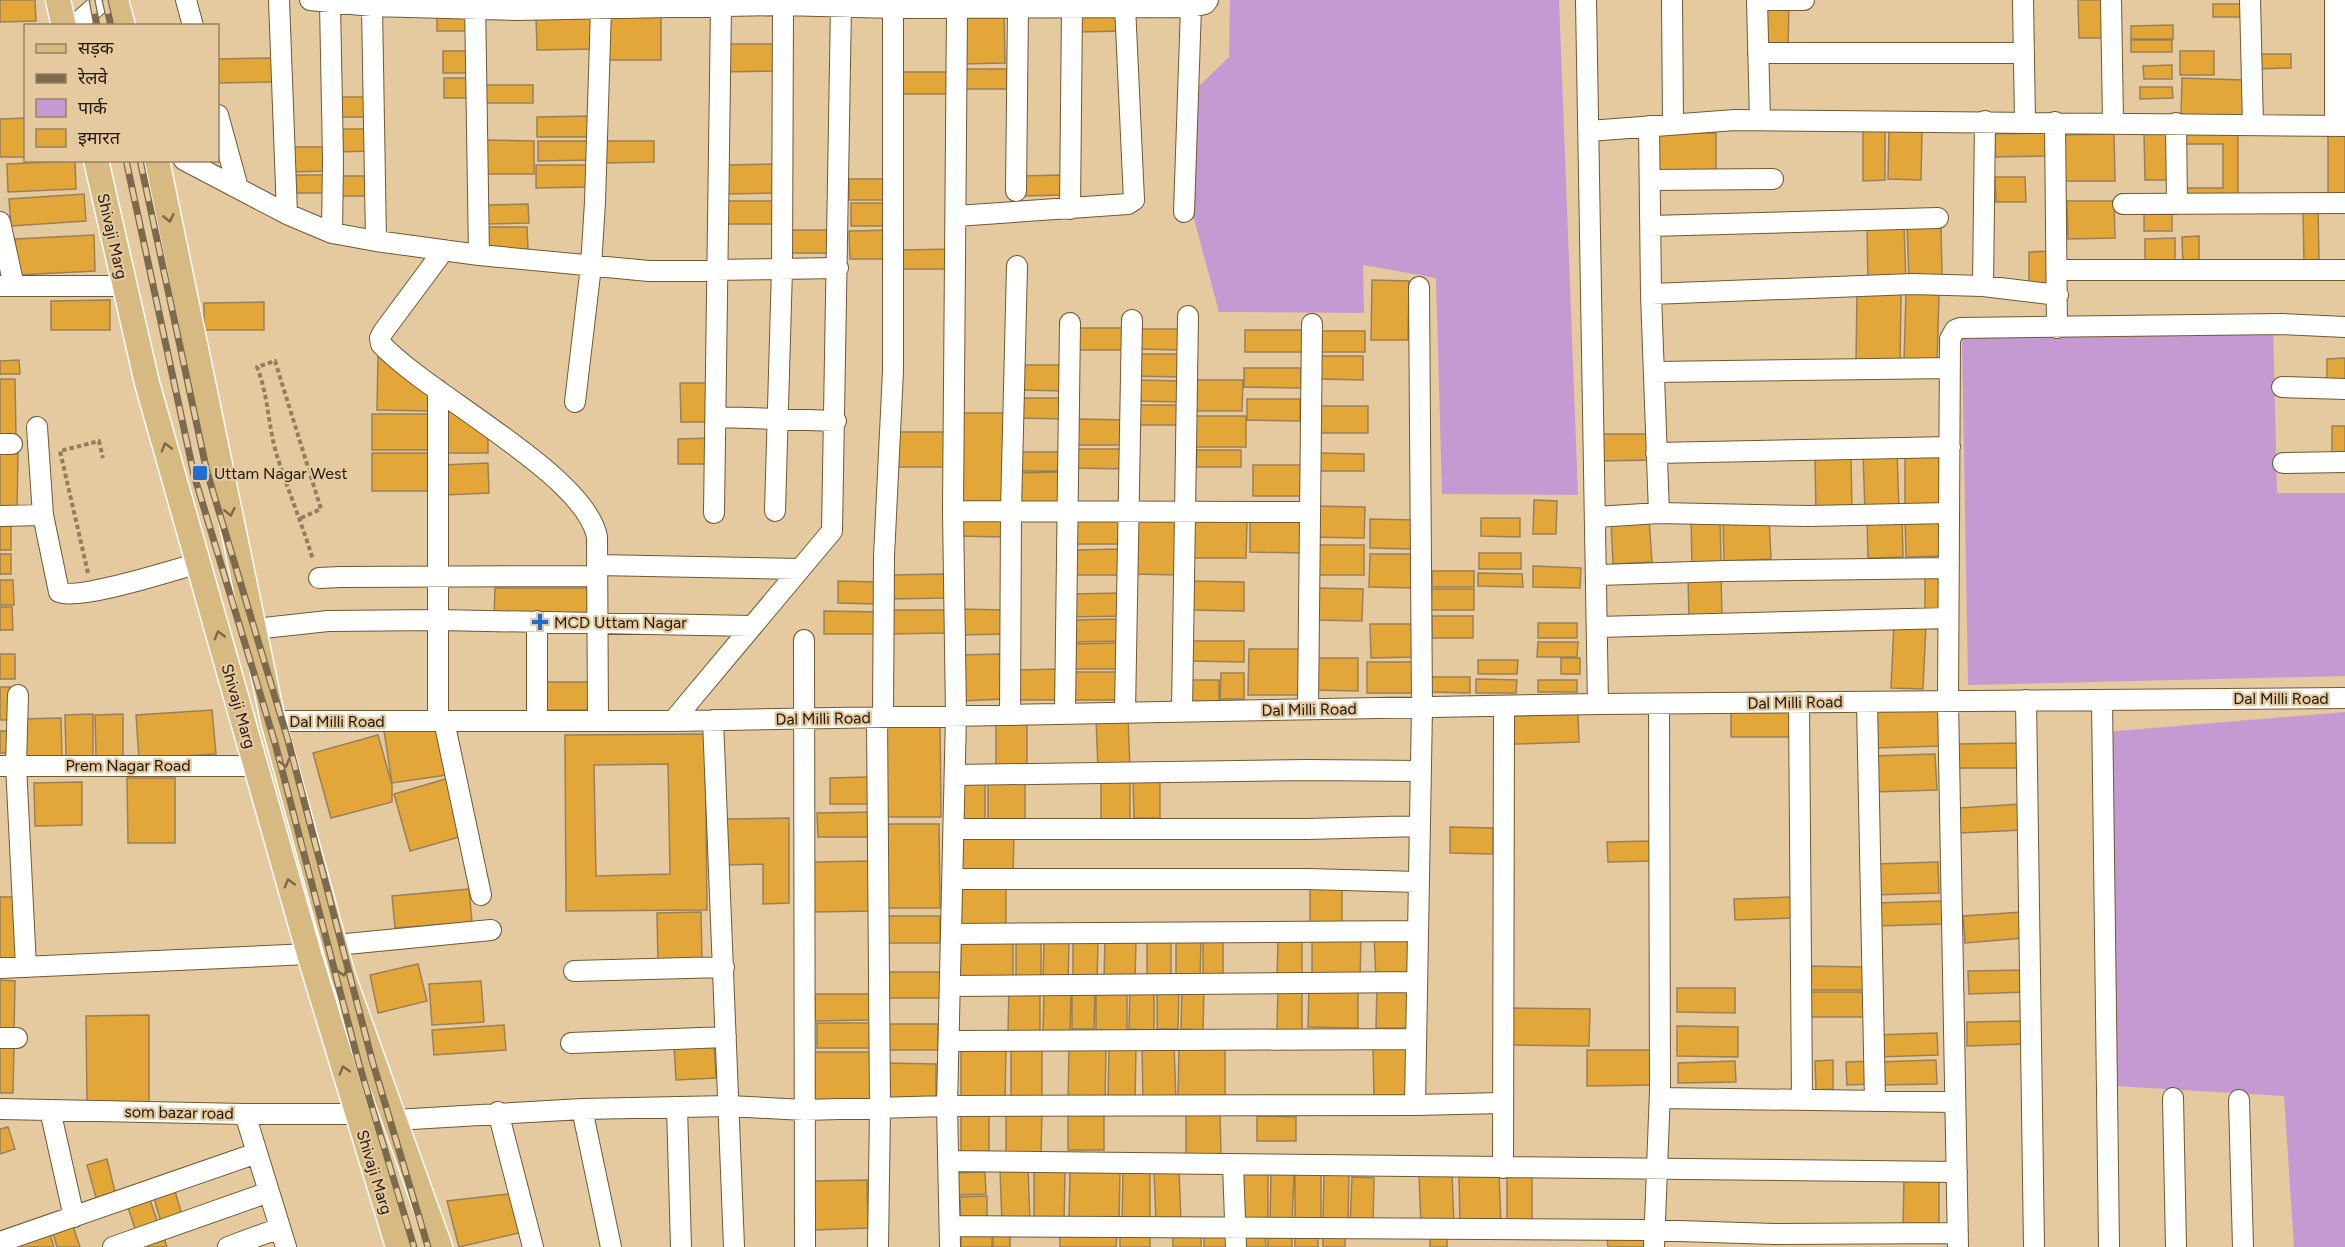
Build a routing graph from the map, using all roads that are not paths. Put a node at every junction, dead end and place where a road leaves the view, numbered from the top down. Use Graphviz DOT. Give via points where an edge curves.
graph roads {
  1 [pos="58,0"];
  2 [pos="103,0"];
  3 [pos="116,0"];
  4 [pos="186,0"];
  5 [pos="279,0"];
  6 [pos="310,0"];
  7 [pos="1586,0"];
  8 [pos="1672,0"];
  9 [pos="1757,0"];
  10 [pos="1804,0"];
  11 [pos="2023,0"];
  12 [pos="2111,0"];
  13 [pos="2250,0"];
  14 [pos="2335,0"];
  15 [pos="330,3"];
  16 [pos="1200,3"];
  17 [pos="475,4"];
  18 [pos="783,5"];
  19 [pos="372,6"];
  20 [pos="721,6"];
  21 [pos="841,6"];
  22 [pos="1072,6"];
  23 [pos="1125,6"];
  24 [pos="1018,7"];
  25 [pos="601,8"];
  26 [pos="893,8"];
  27 [pos="957,8"];
  28 [pos="64,24"];
  29 [pos="76,24"];
  30 [pos="122,24"];
  31 [pos="192,24"];
  32 [pos="1758,53"];
  33 [pos="2024,53"];
  34 [pos="2340,64"];
  35 [pos="219,119"];
  36 [pos="1760,120"];
  37 [pos="1985,121"];
  38 [pos="2025,122"];
  39 [pos="2055,122"];
  40 [pos="2113,122"];
  41 [pos="2176,123"];
  42 [pos="1673,124"];
  43 [pos="2253,124"];
  44 [pos="1649,126"];
  45 [pos="2340,126"];
  46 [pos="1589,131"];
  47 [pos="96,162"];
  48 [pos="157,162"];
  49 [pos="188,162"];
  50 [pos="1773,179"];
  51 [pos="1650,180"];
  52 [pos="238,188"];
  53 [pos="1017,191"];
  54 [pos="2345,203"];
  55 [pos="2123,204"];
  56 [pos="2177,204"];
  57 [pos="1070,209"];
  58 [pos="1184,212"];
  59 [pos="287,214"];
  60 [pos="956,216"];
  61 [pos="1938,218"];
  62 [pos="0,222"];
  63 [pos="1650,226"];
  64 [pos="332,233"];
  65 [pos="376,241"];
  66 [pos="444,250"];
  67 [pos="478,255"];
  68 [pos="591,266"];
  69 [pos="1017,266"];
  70 [pos="782,268"];
  71 [pos="838,268"];
  72 [pos="718,270"];
  73 [pos="2058,270"];
  74 [pos="2345,270"];
  75 [pos="7,286"];
  76 [pos="125,286"];
  77 [pos="1983,286"];
  78 [pos="1419,287"];
  79 [pos="1651,294"];
  80 [pos="2058,295"];
  81 [pos="1188,316"];
  82 [pos="1132,320"];
  83 [pos="1070,323"];
  84 [pos="1312,324"];
  85 [pos="2345,327"];
  86 [pos="2058,328"];
  87 [pos="1950,368"];
  88 [pos="1655,372"];
  89 [pos="2282,387"];
  90 [pos="2345,389"];
  91 [pos="438,390"];
  92 [pos="575,402"];
  93 [pos="717,417"];
  94 [pos="778,418"];
  95 [pos="836,421"];
  96 [pos="36,426"];
  97 [pos="1950,447"];
  98 [pos="1656,453"];
  99 [pos="2345,462"];
  100 [pos="2283,463"];
  101 [pos="1129,510"];
  102 [pos="775,511"];
  103 [pos="953,511"];
  104 [pos="1011,511"];
  105 [pos="1068,511"];
  106 [pos="1185,512"];
  107 [pos="1310,512"];
  108 [pos="714,513"];
  109 [pos="1659,513"];
  110 [pos="1949,513"];
  111 [pos="43,515"];
  112 [pos="0,516"];
  113 [pos="1596,517"];
  114 [pos="199,563"];
  115 [pos="1949,567"];
  116 [pos="799,569"];
  117 [pos="597,571"];
  118 [pos="1598,575"];
  119 [pos="439,577"];
  120 [pos="319,578"];
  121 [pos="1948,618"];
  122 [pos="438,620"];
  123 [pos="537,621"];
  124 [pos="597,622"];
  125 [pos="751,626"];
  126 [pos="1598,627"];
  127 [pos="254,629"];
  128 [pos="804,640"];
  129 [pos="18,695"];
  130 [pos="2345,698"];
  131 [pos="2026,700"];
  132 [pos="2102,700"];
  133 [pos="1948,701"];
  134 [pos="1799,702"];
  135 [pos="1867,702"];
  136 [pos="1599,704"];
  137 [pos="1659,704"];
  138 [pos="1504,706"];
  139 [pos="1422,707"];
  140 [pos="1308,708"];
  141 [pos="1182,711"];
  142 [pos="1125,712"];
  143 [pos="1065,713"];
  144 [pos="1010,714"];
  145 [pos="956,715"];
  146 [pos="880,717"];
  147 [pos="803,718"];
  148 [pos="273,721"];
  149 [pos="441,721"];
  150 [pos="537,721"];
  151 [pos="598,721"];
  152 [pos="673,721"];
  153 [pos="713,723"];
  154 [pos="256,765"];
  155 [pos="8,766"];
  156 [pos="1421,771"];
  157 [pos="955,775"];
  158 [pos="1420,826"];
  159 [pos="954,829"];
  160 [pos="952,879"];
  161 [pos="1419,882"];
  162 [pos="481,895"];
  163 [pos="491,930"];
  164 [pos="1418,931"];
  165 [pos="951,934"];
  166 [pos="336,945"];
  167 [pos="309,954"];
  168 [pos="26,967"];
  169 [pos="724,967"];
  170 [pos="0,968"];
  171 [pos="574,971"];
  172 [pos="1417,982"];
  173 [pos="950,986"];
  174 [pos="726,1037"];
  175 [pos="1416,1039"];
  176 [pos="949,1041"];
  177 [pos="571,1043"];
  178 [pos="1660,1098"];
  179 [pos="2173,1098"];
  180 [pos="1802,1100"];
  181 [pos="2239,1100"];
  182 [pos="1875,1101"];
  183 [pos="729,1102"];
  184 [pos="1956,1102"];
  185 [pos="1502,1103"];
  186 [pos="1415,1105"];
  187 [pos="677,1107"];
  188 [pos="947,1107"];
  189 [pos="880,1108"];
  190 [pos="0,1109"];
  191 [pos="582,1109"];
  192 [pos="50,1110"];
  193 [pos="804,1110"];
  194 [pos="498,1112"];
  195 [pos="245,1114"];
  196 [pos="357,1114"];
  197 [pos="395,1120"];
  198 [pos="257,1153"];
  199 [pos="949,1161"];
  200 [pos="1233,1165"];
  201 [pos="1503,1168"];
  202 [pos="1658,1170"];
  203 [pos="1957,1172"];
  204 [pos="269,1192"];
  205 [pos="74,1216"];
  206 [pos="950,1226"];
  207 [pos="1235,1237"];
  208 [pos="283,1238"];
  209 [pos="1654,1239"];
  210 [pos="1958,1240"];
  211 [pos="0,1242"];
  212 [pos="113,1247"];
  213 [pos="228,1247"];
  214 [pos="398,1247"];
  215 [pos="440,1247"];
  216 [pos="532,1247"];
  217 [pos="611,1247"];
  218 [pos="681,1247"];
  219 [pos="734,1247"];
  220 [pos="805,1247"];
  221 [pos="878,1247"];
  222 [pos="950,1247"];
  223 [pos="2034,1247"];
  224 [pos="2109,1247"];
  225 [pos="2176,1247"];
  226 [pos="2243,1247"];
  1 -- 28 [label="main road"];
  2 -- 29 [label="street"];
  3 -- 30 [label="main road"];
  4 -- 31 [label="street"];
  5 -- 59 [label="street"];
  6 -- 15 [label="street"];
  7 -- 46 [label="street"];
  8 -- 42 [label="street"];
  9 -- 10 [label="street"];
  9 -- 32 [label="street"];
  11 -- 33 [label="street"];
  12 -- 40 [label="street"];
  13 -- 43 [label="street"];
  14 -- 34 [label="street"];
  15 -- 19 [label="street"];
  15 -- 64 [label="street"];
  16 -- 23 [label="street"];
  16 -- 58 [label="street"];
  17 -- 19 [label="street"];
  17 -- 25 [label="street"];
  17 -- 67 [label="street"];
  18 -- 20 [label="street"];
  18 -- 21 [label="street"];
  18 -- 70 [label="street"];
  19 -- 65 [label="street"];
  20 -- 25 [label="street"];
  20 -- 72 [label="street"];
  21 -- 26 [label="street"];
  21 -- 71 [label="street"];
  22 -- 23 [label="street"];
  22 -- 24 [label="street"];
  22 -- 57 [label="street"];
  23 -- 57 [label="street" via="1134,200 1128,204"];
  24 -- 27 [label="street"];
  24 -- 53 [label="street"];
  25 -- 68 [label="street"];
  26 -- 27 [label="street"];
  26 -- 146 [label="street" via="892,371"];
  27 -- 60 [label="street"];
  32 -- 33 [label="street"];
  32 -- 36 [label="street"];
  33 -- 38 [label="street"];
  34 -- 45 [label="street"];
  35 -- 52 [label="street"];
  36 -- 37 [label="street"];
  36 -- 42 [label="street"];
  37 -- 38 [label="street"];
  37 -- 77 [label="street"];
  38 -- 39 [label="street"];
  39 -- 40 [label="street"];
  39 -- 73 [label="street"];
  40 -- 41 [label="street"];
  41 -- 43 [label="street"];
  41 -- 56 [label="street"];
  42 -- 44 [label="street"];
  43 -- 45 [label="street"];
  44 -- 46 [label="street"];
  44 -- 51 [label="street"];
  46 -- 113 [label="street"];
  47 -- 76 [label="main road, Shivaji Marg"];
  48 -- 127 [label="main road, Shivaji Marg, one-way"];
  49 -- 52 [label="street"];
  50 -- 51 [label="street"];
  51 -- 63 [label="street"];
  52 -- 59 [label="street"];
  54 -- 56 [label="street"];
  55 -- 56 [label="street"];
  57 -- 60 [label="street"];
  59 -- 64 [label="street"];
  60 -- 103 [label="street"];
  61 -- 63 [label="street"];
  62 -- 75 [label="street"];
  63 -- 79 [label="street"];
  64 -- 65 [label="street"];
  65 -- 66 [label="street"];
  66 -- 67 [label="street"];
  66 -- 91 [label="street" via="380,338 386,349"];
  67 -- 68 [label="street"];
  68 -- 72 [label="street" via="649,271"];
  68 -- 92 [label="street"];
  69 -- 104 [label="street"];
  70 -- 71 [label="street"];
  70 -- 72 [label="street"];
  70 -- 94 [label="street"];
  71 -- 95 [label="street"];
  72 -- 93 [label="street"];
  73 -- 74 [label="street"];
  73 -- 80 [label="street"];
  75 -- 76 [label="street"];
  114 -- 76 [label="main road, Shivaji Marg, one-way" via="147,383"];
  77 -- 79 [label="street"];
  77 -- 80 [label="street"];
  78 -- 139 [label="street"];
  79 -- 88 [label="street"];
  80 -- 86 [label="street"];
  81 -- 106 [label="street"];
  82 -- 101 [label="street"];
  83 -- 105 [label="street"];
  84 -- 107 [label="street"];
  85 -- 86 [label="street" via="2283,324"];
  86 -- 87 [label="street" via="1954,330 1950,339"];
  87 -- 88 [label="street"];
  87 -- 97 [label="street"];
  88 -- 98 [label="street"];
  89 -- 90 [label="street"];
  91 -- 117 [label="street" via="579,501 595,527"];
  91 -- 119 [label="street"];
  93 -- 94 [label="street"];
  93 -- 108 [label="street"];
  94 -- 95 [label="street"];
  94 -- 102 [label="street"];
  95 -- 116 [label="street" via="832,531"];
  96 -- 111 [label="street"];
  97 -- 98 [label="street"];
  97 -- 110 [label="street"];
  98 -- 109 [label="street"];
  99 -- 100 [label="street"];
  101 -- 105 [label="street"];
  101 -- 106 [label="street"];
  101 -- 142 [label="street"];
  103 -- 104 [label="street"];
  103 -- 145 [label="street"];
  104 -- 105 [label="street"];
  104 -- 144 [label="street"];
  105 -- 143 [label="street"];
  106 -- 107 [label="street"];
  106 -- 141 [label="street"];
  107 -- 140 [label="street"];
  109 -- 110 [label="street"];
  109 -- 113 [label="street"];
  110 -- 115 [label="street"];
  111 -- 112 [label="street"];
  111 -- 114 [label="street" via="59,592 92,591"];
  113 -- 118 [label="street"];
  154 -- 114 [label="main road, Shivaji Marg, one-way"];
  115 -- 118 [label="street"];
  115 -- 121 [label="street"];
  116 -- 117 [label="street"];
  116 -- 125 [label="street"];
  117 -- 119 [label="street"];
  117 -- 124 [label="street"];
  118 -- 126 [label="street"];
  119 -- 120 [label="street"];
  119 -- 122 [label="street"];
  121 -- 126 [label="street"];
  121 -- 133 [label="street"];
  122 -- 123 [label="street"];
  122 -- 127 [label="street" via="328,621"];
  122 -- 149 [label="street"];
  123 -- 124 [label="street"];
  123 -- 150 [label="street"];
  124 -- 125 [label="street"];
  124 -- 151 [label="street"];
  125 -- 152 [label="street"];
  126 -- 136 [label="street"];
  127 -- 148 [label="main road, Shivaji Marg"];
  128 -- 147 [label="street"];
  129 -- 155 [label="street"];
  130 -- 132 [label="street, Dal Milli Road"];
  131 -- 132 [label="street, Dal Milli Road"];
  131 -- 133 [label="street, Dal Milli Road"];
  131 -- 223 [label="street"];
  132 -- 224 [label="street"];
  133 -- 135 [label="street, Dal Milli Road"];
  133 -- 184 [label="street"];
  134 -- 135 [label="street, Dal Milli Road"];
  134 -- 137 [label="street, Dal Milli Road"];
  134 -- 180 [label="street"];
  135 -- 182 [label="street"];
  136 -- 137 [label="street, Dal Milli Road"];
  136 -- 138 [label="street, Dal Milli Road"];
  137 -- 178 [label="street"];
  138 -- 139 [label="street, Dal Milli Road"];
  138 -- 185 [label="street"];
  139 -- 140 [label="street, Dal Milli Road"];
  139 -- 156 [label="street"];
  140 -- 141 [label="street, Dal Milli Road"];
  141 -- 142 [label="street, Dal Milli Road"];
  142 -- 143 [label="street, Dal Milli Road"];
  143 -- 144 [label="street, Dal Milli Road"];
  144 -- 145 [label="street, Dal Milli Road"];
  145 -- 146 [label="street, Dal Milli Road"];
  145 -- 157 [label="street"];
  146 -- 147 [label="street, Dal Milli Road"];
  146 -- 189 [label="street"];
  147 -- 153 [label="street, Dal Milli Road"];
  147 -- 193 [label="street"];
  148 -- 149 [label="street, Dal Milli Road"];
  148 -- 166 [label="main road, Shivaji Marg, one-way"];
  149 -- 150 [label="street, Dal Milli Road"];
  149 -- 162 [label="street"];
  150 -- 151 [label="street, Dal Milli Road"];
  151 -- 152 [label="street, Dal Milli Road"];
  152 -- 153 [label="street, Dal Milli Road"];
  153 -- 169 [label="street"];
  154 -- 155 [label="street, Prem Nagar Road"];
  167 -- 154 [label="main road, Shivaji Marg, one-way"];
  155 -- 168 [label="street"];
  156 -- 157 [label="street"];
  156 -- 158 [label="street"];
  157 -- 159 [label="street"];
  158 -- 159 [label="street"];
  158 -- 161 [label="street"];
  159 -- 160 [label="street"];
  160 -- 161 [label="street"];
  160 -- 165 [label="street"];
  161 -- 164 [label="street"];
  163 -- 166 [label="street"];
  164 -- 165 [label="street"];
  164 -- 172 [label="street"];
  165 -- 173 [label="street"];
  166 -- 167 [label="street"];
  166 -- 197 [label="main road, Shivaji Marg, one-way" via="343,976"];
  167 -- 168 [label="street"];
  196 -- 167 [label="main road, Shivaji Marg, one-way"];
  168 -- 170 [label="street"];
  169 -- 171 [label="street"];
  169 -- 174 [label="street"];
  172 -- 173 [label="street"];
  172 -- 175 [label="street"];
  173 -- 176 [label="street"];
  174 -- 177 [label="street"];
  174 -- 183 [label="street"];
  175 -- 176 [label="street"];
  175 -- 186 [label="street"];
  176 -- 188 [label="street"];
  178 -- 180 [label="street"];
  178 -- 202 [label="street"];
  179 -- 225 [label="street"];
  180 -- 182 [label="street"];
  181 -- 226 [label="street"];
  182 -- 184 [label="street"];
  183 -- 187 [label="street"];
  183 -- 193 [label="street"];
  183 -- 219 [label="street"];
  184 -- 203 [label="street"];
  185 -- 186 [label="street"];
  185 -- 201 [label="street"];
  186 -- 188 [label="street"];
  187 -- 191 [label="street"];
  187 -- 218 [label="street"];
  188 -- 189 [label="street"];
  188 -- 199 [label="street"];
  189 -- 193 [label="street"];
  189 -- 221 [label="street"];
  190 -- 192 [label="street, som bazar road"];
  191 -- 194 [label="street"];
  191 -- 217 [label="street"];
  192 -- 195 [label="street, som bazar road"];
  192 -- 205 [label="street"];
  193 -- 220 [label="street"];
  194 -- 197 [label="street"];
  194 -- 216 [label="street"];
  195 -- 196 [label="street, som bazar road"];
  195 -- 198 [label="street"];
  196 -- 214 [label="main road, Shivaji Marg"];
  197 -- 215 [label="main road, Shivaji Marg"];
  198 -- 204 [label="street"];
  198 -- 205 [label="street"];
  199 -- 200 [label="street"];
  199 -- 206 [label="street"];
  200 -- 201 [label="street"];
  200 -- 207 [label="street"];
  201 -- 202 [label="street"];
  202 -- 203 [label="street"];
  202 -- 209 [label="street"];
  203 -- 210 [label="street"];
  204 -- 208 [label="street"];
  204 -- 212 [label="street"];
  205 -- 211 [label="street"];
  206 -- 207 [label="street"];
  206 -- 222 [label="street"];
  207 -- 209 [label="street"];
  208 -- 213 [label="street"];
  209 -- 210 [label="street" via="1774,1234"];
}
